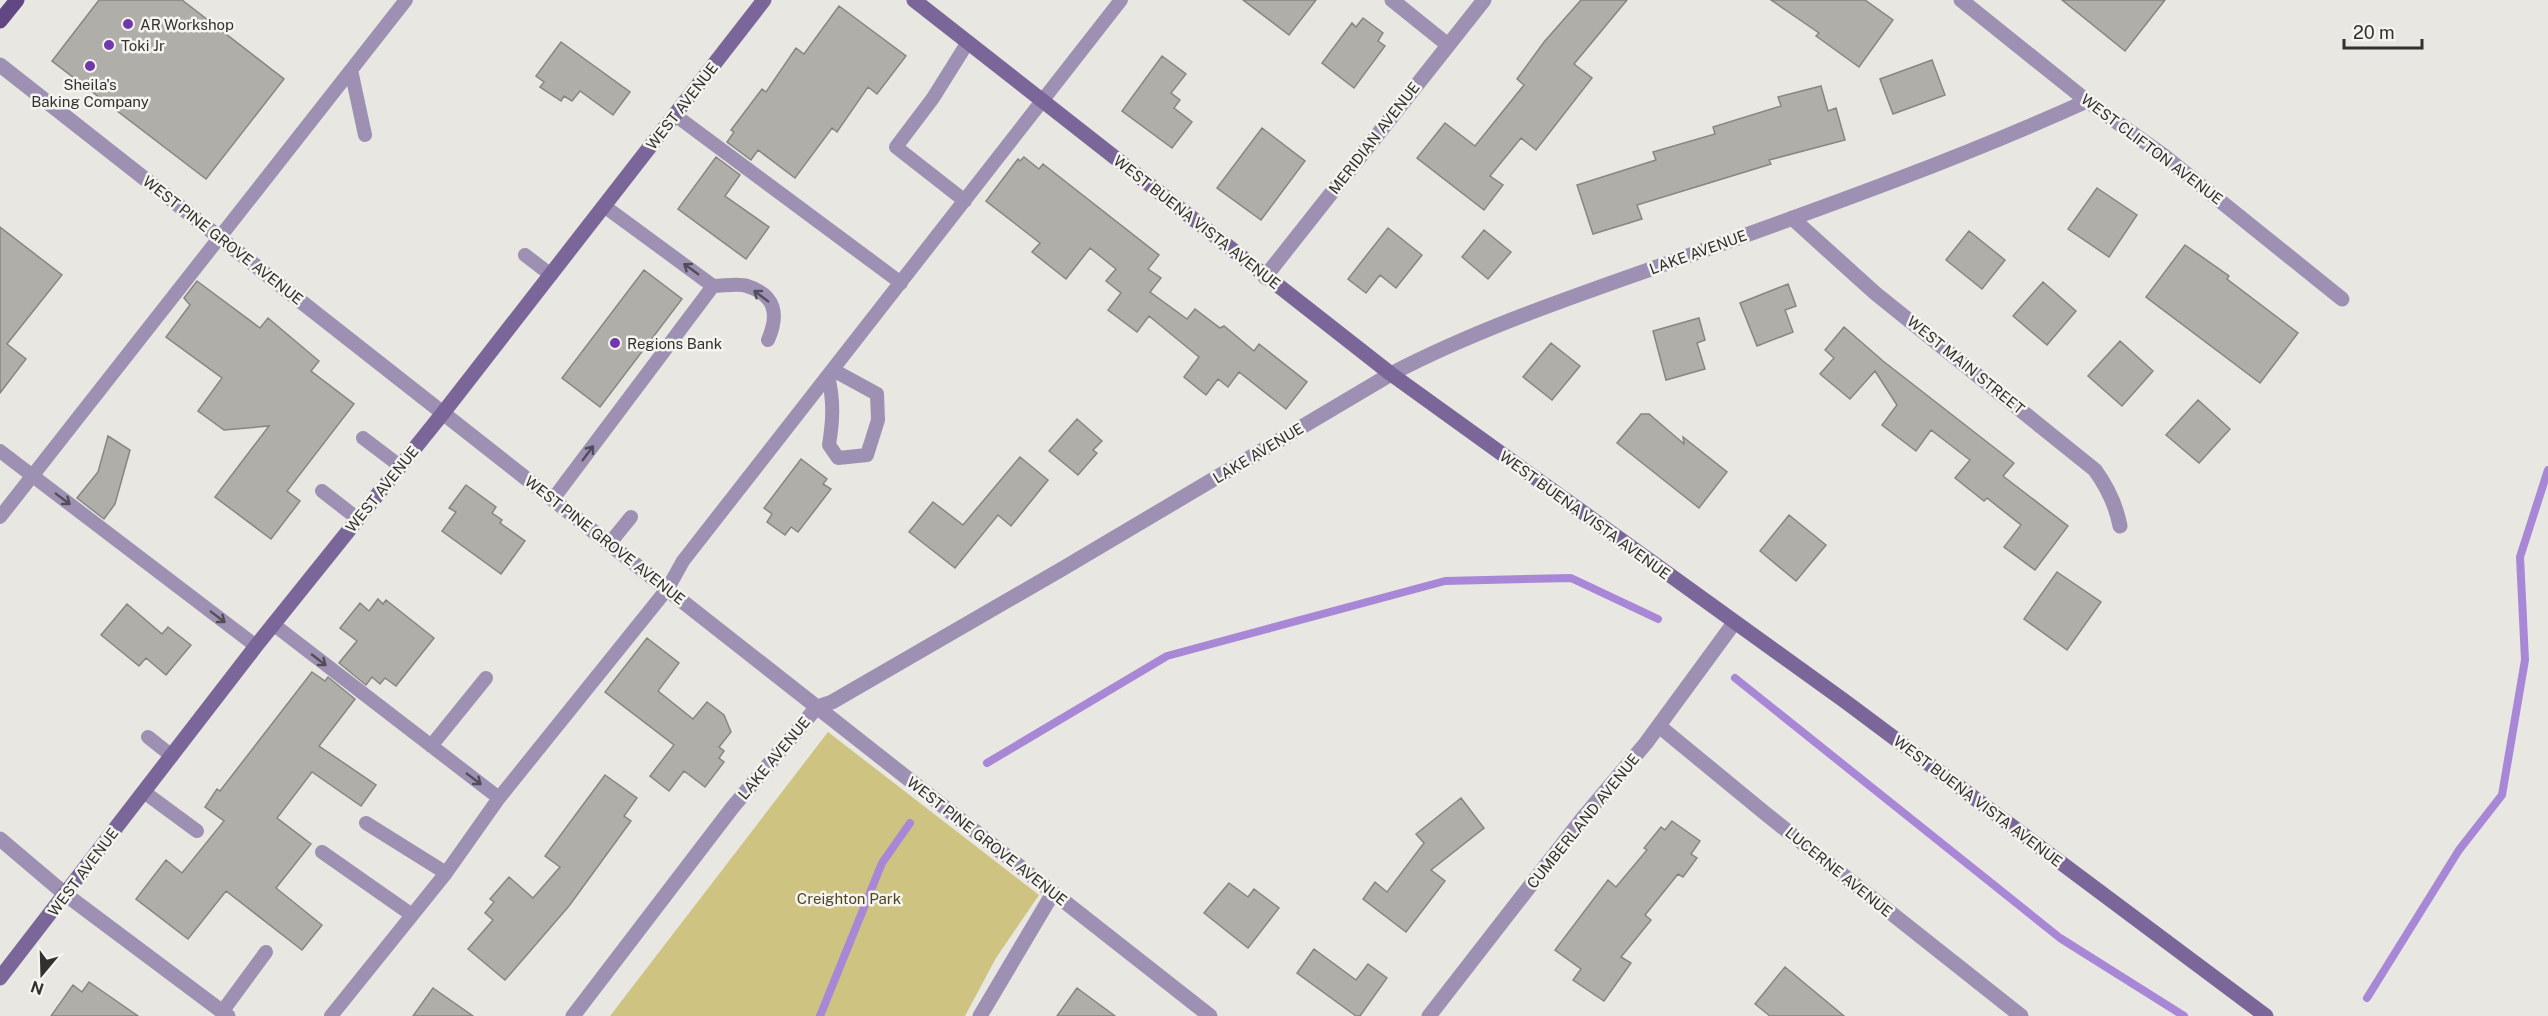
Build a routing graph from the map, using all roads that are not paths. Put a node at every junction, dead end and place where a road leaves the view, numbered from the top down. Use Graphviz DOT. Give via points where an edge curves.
graph roads {
  1 [pos="17,0"];
  2 [pos="406,0"];
  3 [pos="764,0"];
  4 [pos="914,0"];
  5 [pos="1121,0"];
  6 [pos="1392,0"];
  7 [pos="1484,0"];
  8 [pos="1961,0"];
  9 [pos="0,21"];
  10 [pos="968,42"];
  11 [pos="1448,45"];
  12 [pos="0,65"];
  13 [pos="351,70"];
  14 [pos="1042,100"];
  15 [pos="2087,101"];
  16 [pos="675,115"];
  17 [pos="365,135"];
  18 [pos="965,201"];
  19 [pos="604,206"];
  20 [pos="1792,218"];
  21 [pos="221,238"];
  22 [pos="525,255"];
  23 [pos="551,275"];
  24 [pos="1265,277"];
  25 [pos="901,283"];
  26 [pos="713,286"];
  27 [pos="2342,299"];
  28 [pos="768,339"];
  29 [pos="831,373"];
  30 [pos="1391,374"];
  31 [pos="443,413"];
  32 [pos="363,438"];
  33 [pos="0,451"];
  34 [pos="400,466"];
  35 [pos="33,476"];
  36 [pos="322,491"];
  37 [pos="553,499"];
  38 [pos="0,517"];
  39 [pos="631,517"];
  40 [pos="358,519"];
  41 [pos="2120,526"];
  42 [pos="609,544"];
  43 [pos="668,588"];
  44 [pos="1734,623"];
  45 [pos="273,624"];
  46 [pos="256,646"];
  47 [pos="486,678"];
  48 [pos="817,707"];
  49 [pos="1659,726"];
  50 [pos="148,737"];
  51 [pos="431,746"];
  52 [pos="172,756"];
  53 [pos="144,792"];
  54 [pos="499,798"];
  55 [pos="366,823"];
  56 [pos="197,831"];
  57 [pos="0,839"];
  58 [pos="322,852"];
  59 [pos="446,873"];
  60 [pos="1053,893"];
  61 [pos="65,894"];
  62 [pos="412,915"];
  63 [pos="266,952"];
  64 [pos="0,978"];
  65 [pos="225,1014"];
  66 [pos="331,1016"];
  67 [pos="573,1016"];
  68 [pos="980,1016"];
  69 [pos="1210,1016"];
  70 [pos="1429,1016"];
  71 [pos="2020,1016"];
  72 [pos="2266,1016"];
  1 -- 9 [label="main road"];
  2 -- 13 [label="lane"];
  3 -- 16 [label="street, WEST AVENUE"];
  4 -- 10 [label="street, WEST BUENA VISTA AVENUE"];
  5 -- 14 [label="lane"];
  6 -- 11 [label="street"];
  7 -- 11 [label="street, MERIDIAN AVENUE"];
  8 -- 15 [label="street, WEST CLIFTON AVENUE"];
  10 -- 14 [label="street, WEST BUENA VISTA AVENUE"];
  10 -- 18 [label="lane" via="896,147"];
  11 -- 24 [label="street, MERIDIAN AVENUE"];
  12 -- 21 [label="street, WEST PINE GROVE AVENUE"];
  13 -- 17 [label="lane"];
  13 -- 21 [label="lane"];
  14 -- 18 [label="lane"];
  14 -- 24 [label="street, WEST BUENA VISTA AVENUE"];
  15 -- 20 [label="street, LAKE AVENUE" via="1913,175"];
  15 -- 27 [label="street, WEST CLIFTON AVENUE" via="2163,155"];
  16 -- 19 [label="street, WEST AVENUE"];
  16 -- 25 [label="lane"];
  18 -- 25 [label="lane"];
  19 -- 23 [label="street, WEST AVENUE"];
  26 -- 19 [label="lane, one-way"];
  20 -- 30 [label="street, LAKE AVENUE" via="1551,305 1436,351"];
  20 -- 41 [label="street, WEST MAIN STREET" via="1875,293 2095,470 2117,509"];
  21 -- 31 [label="street, WEST PINE GROVE AVENUE"];
  21 -- 35 [label="lane"];
  22 -- 23 [label="lane"];
  23 -- 31 [label="street, WEST AVENUE"];
  24 -- 30 [label="street, WEST BUENA VISTA AVENUE"];
  25 -- 29 [label="lane"];
  28 -- 26 [label="lane, one-way" via="775,324 775,310 766,296 746,286"];
  37 -- 26 [label="lane, one-way"];
  29 -- 29 [label="lane" via="877,394 878,420 867,455 837,458 829,445 834,418"];
  29 -- 43 [label="lane" via="683,561"];
  30 -- 44 [label="street, WEST BUENA VISTA AVENUE"];
  30 -- 48 [label="street, LAKE AVENUE" via="1022,593"];
  31 -- 34 [label="street, WEST AVENUE"];
  31 -- 37 [label="street, WEST PINE GROVE AVENUE"];
  32 -- 34 [label="lane"];
  33 -- 35 [label="lane"];
  34 -- 40 [label="street, WEST AVENUE"];
  35 -- 38 [label="lane"];
  35 -- 46 [label="lane, one-way"];
  36 -- 40 [label="lane"];
  37 -- 42 [label="street, WEST PINE GROVE AVENUE"];
  39 -- 42 [label="lane"];
  40 -- 45 [label="street, WEST AVENUE"];
  42 -- 43 [label="street, WEST PINE GROVE AVENUE"];
  43 -- 48 [label="street, WEST PINE GROVE AVENUE"];
  43 -- 54 [label="lane"];
  44 -- 49 [label="street, CUMBERLAND AVENUE"];
  44 -- 72 [label="street, WEST BUENA VISTA AVENUE" via="1846,702"];
  45 -- 46 [label="street, WEST AVENUE"];
  45 -- 51 [label="lane, one-way"];
  46 -- 52 [label="street, WEST AVENUE"];
  47 -- 51 [label="lane"];
  48 -- 60 [label="street, WEST PINE GROVE AVENUE"];
  48 -- 67 [label="street, LAKE AVENUE" via="732,808"];
  49 -- 70 [label="street, CUMBERLAND AVENUE"];
  49 -- 71 [label="street, LUCERNE AVENUE"];
  50 -- 52 [label="lane"];
  51 -- 54 [label="lane, one-way"];
  52 -- 53 [label="street, WEST AVENUE"];
  53 -- 56 [label="lane"];
  53 -- 61 [label="street, WEST AVENUE"];
  54 -- 59 [label="lane"];
  55 -- 59 [label="lane"];
  57 -- 61 [label="street"];
  58 -- 62 [label="lane"];
  59 -- 62 [label="lane"];
  60 -- 68 [label="street"];
  60 -- 69 [label="street, WEST PINE GROVE AVENUE"];
  61 -- 64 [label="street, WEST AVENUE"];
  61 -- 65 [label="street"];
  62 -- 66 [label="lane"];
  63 -- 65 [label="lane"];
}
